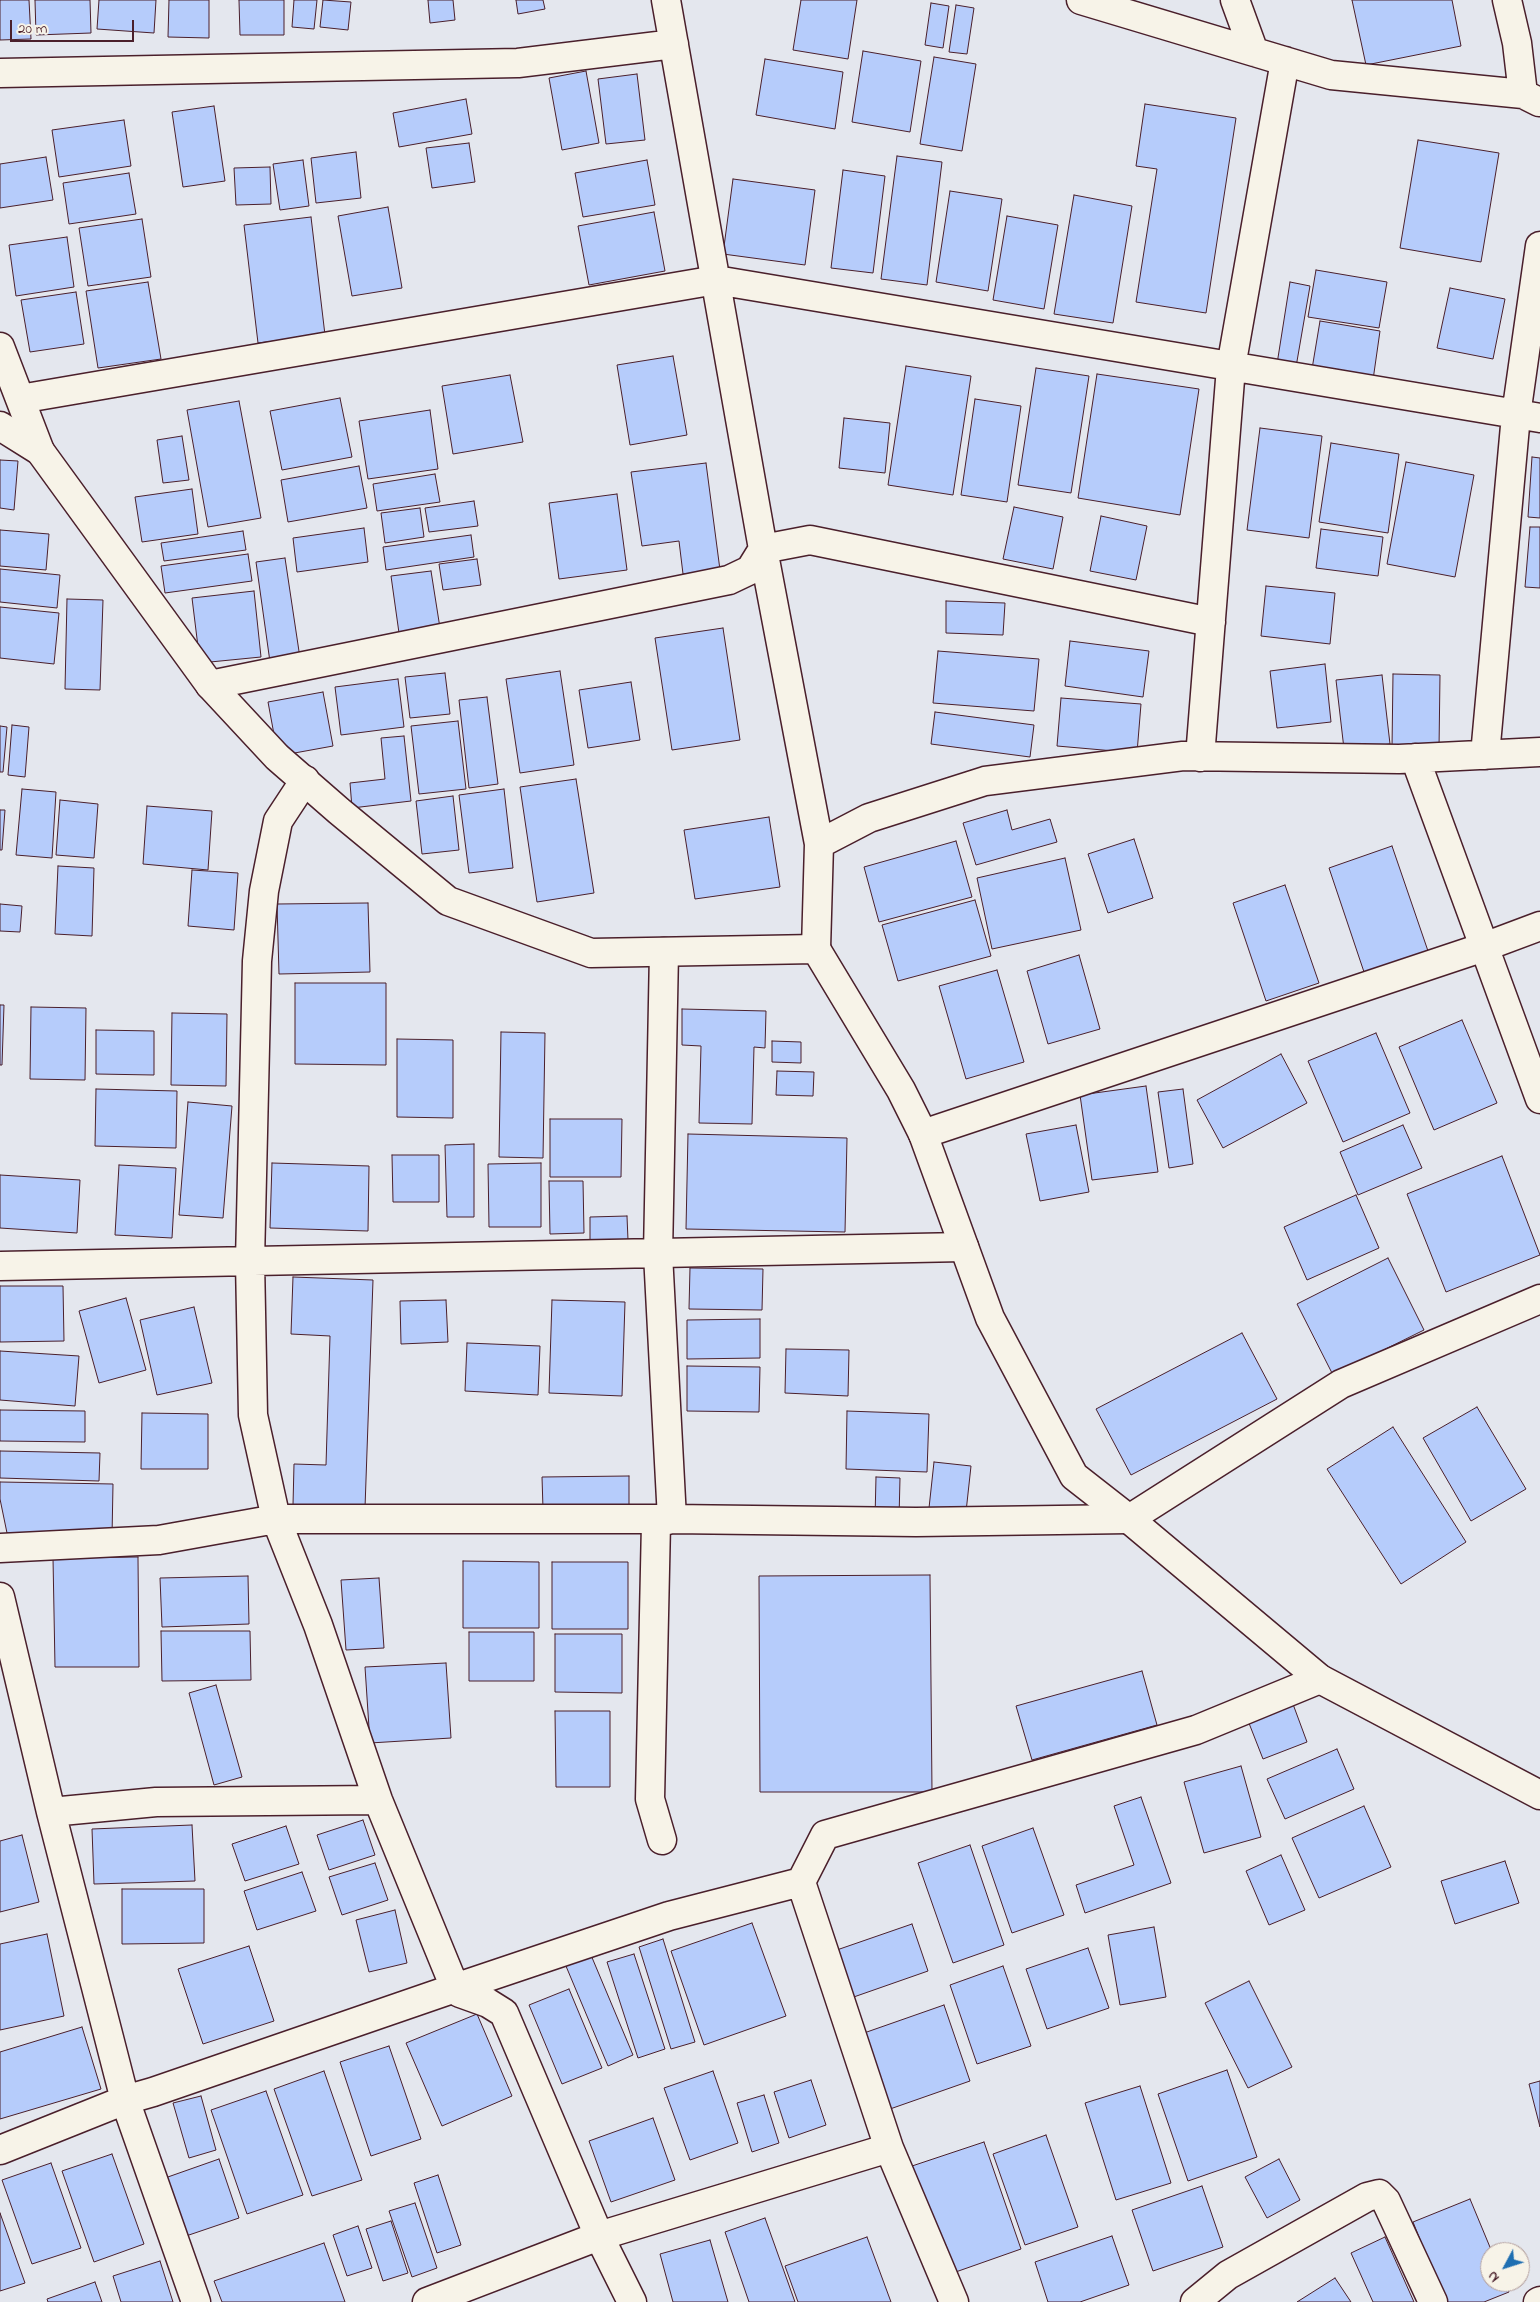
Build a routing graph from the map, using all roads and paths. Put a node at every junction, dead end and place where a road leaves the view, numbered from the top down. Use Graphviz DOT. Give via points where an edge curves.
graph roads {
  1 [pos="666,0"];
  2 [pos="1081,0"];
  3 [pos="1236,0"];
  4 [pos="1507,0"];
  5 [pos="674,44"];
  6 [pos="1254,52"];
  7 [pos="1285,61"];
  8 [pos="0,73"];
  9 [pos="1532,98"];
  10 [pos="1540,246"];
  11 [pos="716,280"];
  12 [pos="0,347"];
  13 [pos="1231,367"];
  14 [pos="20,399"];
  15 [pos="1528,417"];
  16 [pos="0,426"];
  17 [pos="40,451"];
  18 [pos="763,549"];
  19 [pos="1211,622"];
  20 [pos="210,685"];
  21 [pos="1540,752"];
  22 [pos="1485,755"];
  23 [pos="1200,756"];
  24 [pos="1415,758"];
  25 [pos="305,780"];
  26 [pos="819,844"];
  27 [pos="1540,926"];
  28 [pos="1484,947"];
  29 [pos="816,949"];
  30 [pos="664,952"];
  31 [pos="1540,1099"];
  32 [pos="923,1134"];
  33 [pos="964,1247"];
  34 [pos="658,1254"];
  35 [pos="250,1261"];
  36 [pos="0,1266"];
  37 [pos="1540,1299"];
  38 [pos="276,1519"];
  39 [pos="672,1519"];
  40 [pos="1129,1519"];
  41 [pos="0,1548"];
  42 [pos="0,1597"];
  43 [pos="1320,1679"];
  44 [pos="1540,1795"];
  45 [pos="378,1800"];
  46 [pos="52,1812"];
  47 [pos="662,1840"];
  48 [pos="801,1882"];
  49 [pos="454,1988"];
  50 [pos="125,2100"];
  51 [pos="889,2148"];
  52 [pos="0,2150"];
  53 [pos="599,2236"];
  54 [pos="196,2302"];
  55 [pos="427,2302"];
  56 [pos="632,2302"];
  57 [pos="954,2302"];
  58 [pos="1195,2302"];
  59 [pos="1433,2302"];
  1 -- 5 [label="street"];
  2 -- 6 [label="street"];
  3 -- 6 [label="street"];
  4 -- 9 [label="street"];
  5 -- 8 [label="street" via="518,63"];
  5 -- 11 [label="street"];
  6 -- 7 [label="street"];
  7 -- 9 [label="street" via="1331,74"];
  7 -- 13 [label="street"];
  10 -- 15 [label="street"];
  11 -- 13 [label="street"];
  11 -- 14 [label="street"];
  11 -- 18 [label="street"];
  12 -- 14 [label="street"];
  13 -- 15 [label="street"];
  13 -- 19 [label="street"];
  14 -- 17 [label="street"];
  15 -- 22 [label="street"];
  16 -- 17 [label="street"];
  17 -- 20 [label="street"];
  18 -- 19 [label="street" via="810,540"];
  18 -- 20 [label="street" via="750,570 729,580"];
  18 -- 26 [label="street"];
  19 -- 23 [label="street"];
  20 -- 25 [label="street" via="277,757"];
  21 -- 22 [label="street"];
  22 -- 24 [label="street"];
  23 -- 24 [label="street"];
  23 -- 26 [label="street" via="985,781 869,818"];
  24 -- 28 [label="street"];
  25 -- 30 [label="street" via="448,901 591,953"];
  25 -- 35 [label="street" via="278,820 264,891 257,961"];
  26 -- 29 [label="street"];
  27 -- 28 [label="street"];
  28 -- 31 [label="street"];
  28 -- 32 [label="street"];
  29 -- 30 [label="street"];
  29 -- 32 [label="street" via="901,1090"];
  30 -- 34 [label="street"];
  32 -- 33 [label="street"];
  33 -- 34 [label="street"];
  33 -- 40 [label="street" via="990,1318 1074,1476"];
  34 -- 35 [label="street"];
  34 -- 39 [label="street"];
  35 -- 36 [label="street"];
  35 -- 38 [label="street" via="253,1415"];
  37 -- 40 [label="street" via="1341,1384"];
  38 -- 39 [label="street"];
  38 -- 41 [label="street" via="159,1540"];
  38 -- 45 [label="street" via="318,1625"];
  39 -- 40 [label="street" via="916,1522"];
  39 -- 47 [label="street" via="656,1523 650,1799"];
  40 -- 43 [label="street"];
  42 -- 46 [label="street"];
  43 -- 44 [label="street"];
  43 -- 48 [label="street" via="1196,1730 825,1836"];
  45 -- 46 [label="street" via="156,1802"];
  45 -- 49 [label="street"];
  46 -- 50 [label="street"];
  48 -- 49 [label="street" via="669,1916"];
  48 -- 51 [label="street"];
  49 -- 50 [label="street"];
  49 -- 53 [label="street" via="504,2013"];
  50 -- 52 [label="street"];
  50 -- 54 [label="street"];
  51 -- 53 [label="street"];
  51 -- 57 [label="street"];
  53 -- 55 [label="street"];
  53 -- 56 [label="street"];
  58 -- 59 [label="street" via="1228,2276 1367,2197 1379,2194 1386,2201"];
}
